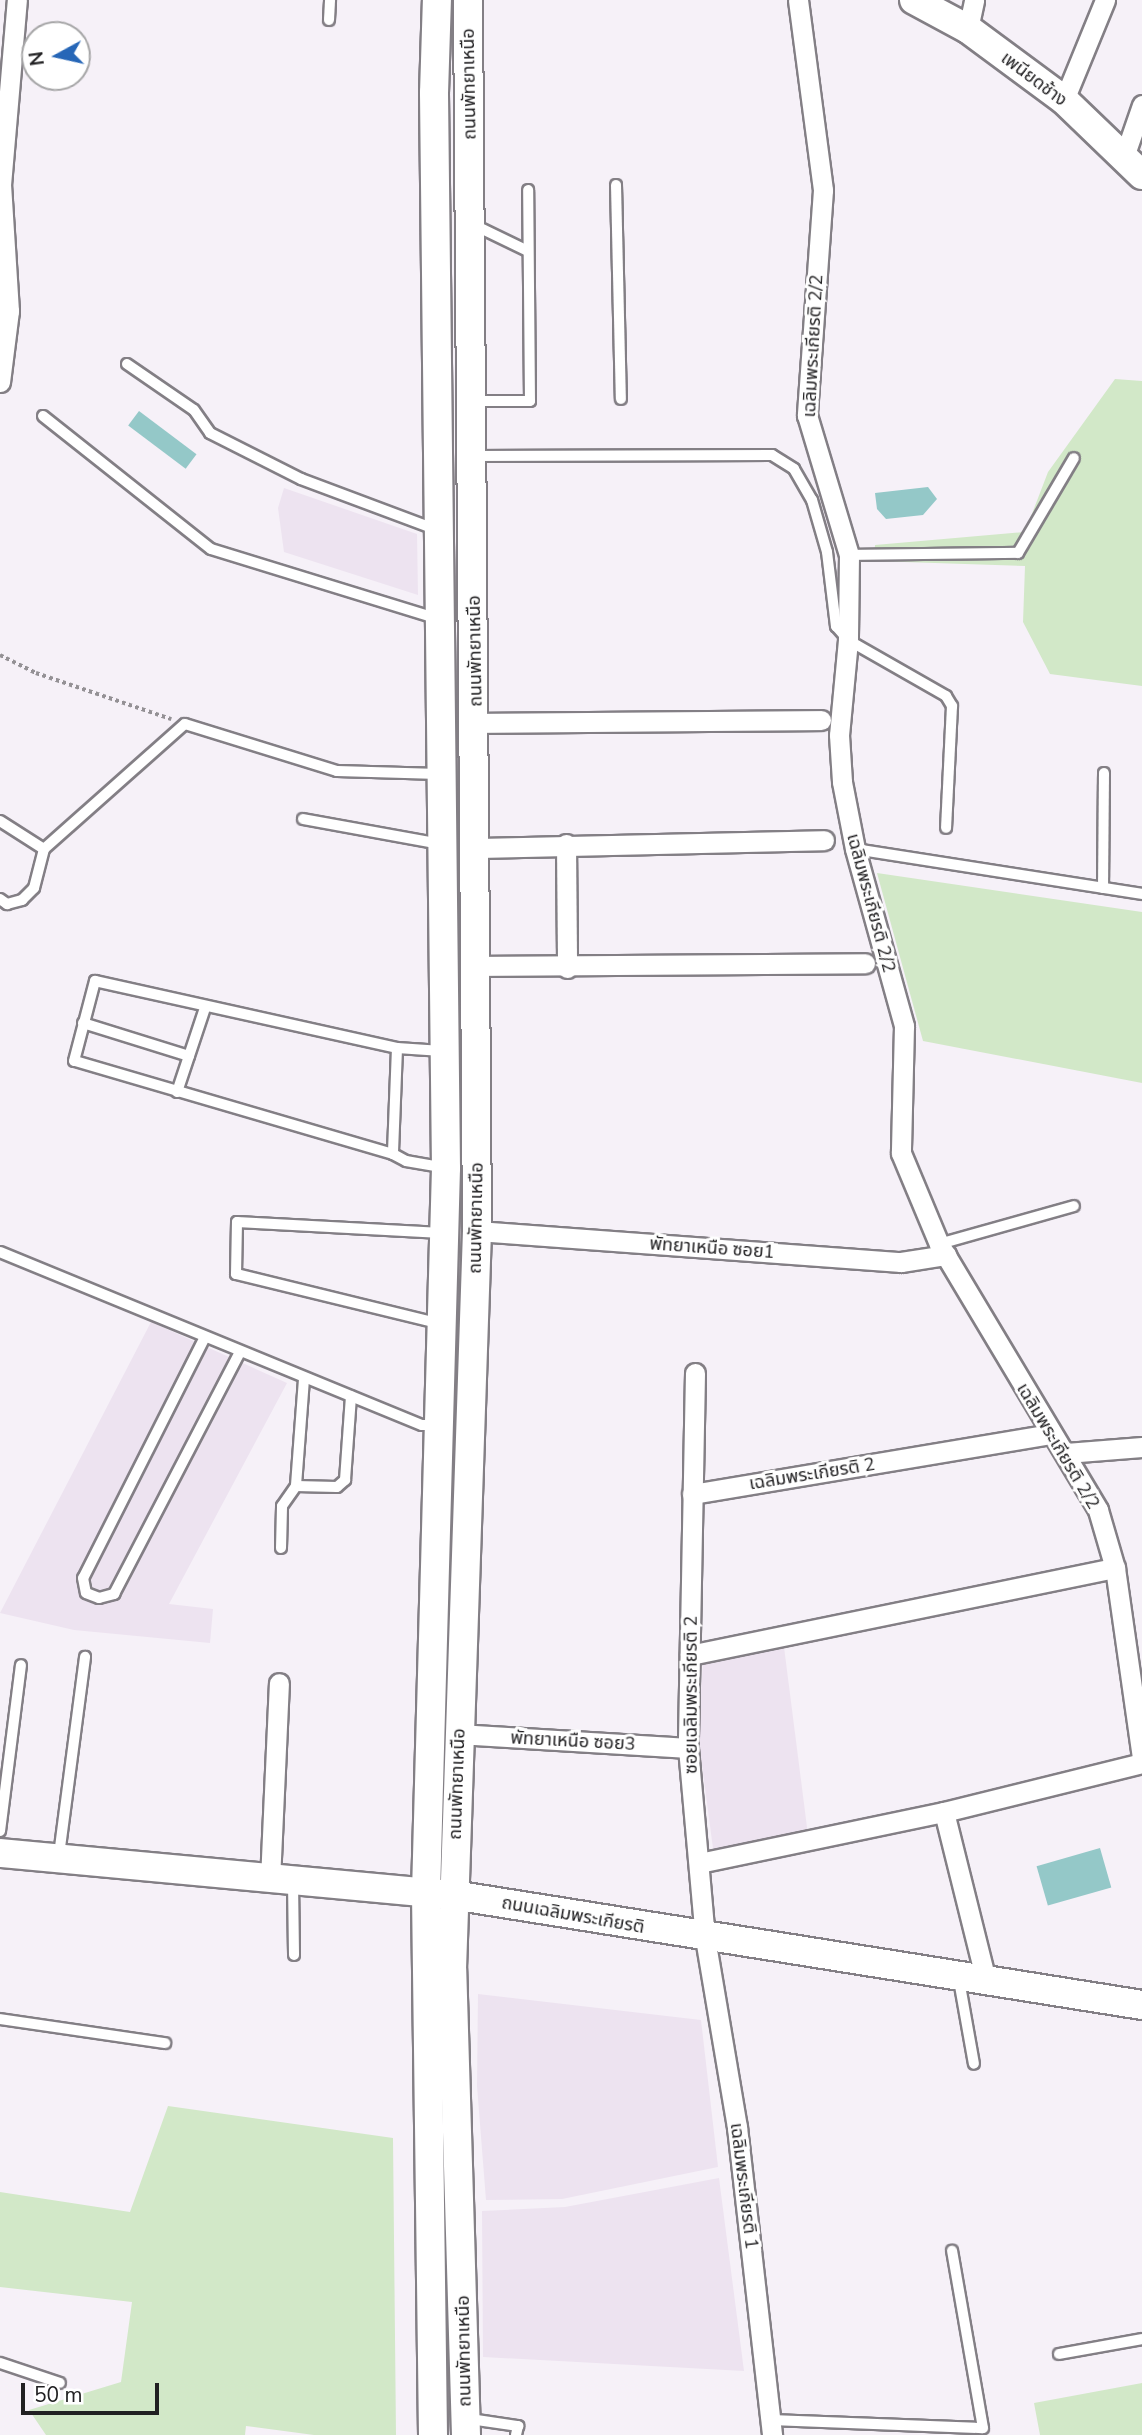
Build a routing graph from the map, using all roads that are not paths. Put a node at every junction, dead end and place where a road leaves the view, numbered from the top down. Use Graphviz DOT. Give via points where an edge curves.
graph roads {
  1 [pos="17,0"];
  2 [pos="330,0"];
  3 [pos="437,0"];
  4 [pos="468,0"];
  5 [pos="798,0"];
  6 [pos="914,0"];
  7 [pos="974,0"];
  8 [pos="1105,0"];
  9 [pos="329,20"];
  10 [pos="968,29"];
  11 [pos="1064,100"];
  12 [pos="1142,105"];
  13 [pos="1133,166"];
  14 [pos="1,183"];
  15 [pos="616,185"];
  16 [pos="528,190"];
  17 [pos="472,224"];
  18 [pos="528,251"];
  19 [pos="127,364"];
  20 [pos="0,382"];
  21 [pos="621,399"];
  22 [pos="473,401"];
  23 [pos="43,416"];
  24 [pos="474,456"];
  25 [pos="1074,458"];
  26 [pos="442,531"];
  27 [pos="849,555"];
  28 [pos="442,621"];
  29 [pos="848,640"];
  30 [pos="821,720"];
  31 [pos="476,723"];
  32 [pos="1104,773"];
  33 [pos="443,774"];
  34 [pos="303,819"];
  35 [pos="0,821"];
  36 [pos="946,828"];
  37 [pos="824,840"];
  38 [pos="444,844"];
  39 [pos="566,844"];
  40 [pos="477,848"];
  41 [pos="44,849"];
  42 [pos="855,849"];
  43 [pos="1103,888"];
  44 [pos="1142,894"];
  45 [pos="0,899"];
  46 [pos="865,963"];
  47 [pos="478,967"];
  48 [pos="568,968"];
  49 [pos="205,1008"];
  50 [pos="83,1023"];
  51 [pos="397,1048"];
  52 [pos="445,1051"];
  53 [pos="189,1056"];
  54 [pos="177,1092"];
  55 [pos="393,1154"];
  56 [pos="446,1168"];
  57 [pos="1074,1206"];
  58 [pos="477,1231"];
  59 [pos="444,1233"];
  60 [pos="943,1249"];
  61 [pos="0,1252"];
  62 [pos="441,1324"];
  63 [pos="205,1337"];
  64 [pos="240,1352"];
  65 [pos="695,1373"];
  66 [pos="304,1379"];
  67 [pos="351,1396"];
  68 [pos="439,1424"];
  69 [pos="1051,1434"];
  70 [pos="1142,1447"];
  71 [pos="1066,1452"];
  72 [pos="296,1486"];
  73 [pos="692,1494"];
  74 [pos="281,1548"];
  75 [pos="1115,1568"];
  76 [pos="690,1655"];
  77 [pos="85,1657"];
  78 [pos="22,1665"];
  79 [pos="1135,1672"];
  80 [pos="279,1683"];
  81 [pos="459,1734"];
  82 [pos="688,1748"];
  83 [pos="1142,1757"];
  84 [pos="1142,1763"];
  85 [pos="944,1812"];
  86 [pos="0,1831"];
  87 [pos="0,1853"];
  88 [pos="59,1859"];
  89 [pos="699,1863"];
  90 [pos="281,1881"];
  91 [pos="440,1894"];
  92 [pos="705,1938"];
  93 [pos="294,1955"];
  94 [pos="958,1976"];
  95 [pos="986,1980"];
  96 [pos="1142,2005"];
  97 [pos="0,2019"];
  98 [pos="165,2043"];
  99 [pos="974,2064"];
  100 [pos="952,2251"];
  101 [pos="1142,2339"];
  102 [pos="1059,2354"];
  103 [pos="0,2363"];
  104 [pos="60,2383"];
  105 [pos="466,2427"];
  106 [pos="771,2427"];
  107 [pos="433,2435"];
  108 [pos="516,2435"];
  1 -- 14 [label="street"];
  2 -- 9 [label="lane"];
  3 -- 26 [label="main road, ถนนพัทยาเหนือ" via="434,93"];
  4 -- 17 [label="main road, ถนนพัทยาเหนือ"];
  5 -- 27 [label="street, เฉลิมพระเกียรติ 2/2" via="823,191 807,415"];
  6 -- 10 [label="main road, เพนียดช้าง"];
  7 -- 10 [label="street"];
  8 -- 11 [label="street"];
  10 -- 11 [label="main road, เพนียดช้าง"];
  11 -- 13 [label="main road, เพนียดช้าง"];
  12 -- 13 [label="street"];
  14 -- 20 [label="street" via="9,311"];
  15 -- 21 [label="lane"];
  16 -- 18 [label="lane"];
  17 -- 18 [label="lane"];
  17 -- 22 [label="main road, ถนนพัทยาเหนือ"];
  18 -- 22 [label="lane" via="530,401"];
  19 -- 26 [label="lane" via="194,410 210,433 301,479"];
  22 -- 24 [label="main road, ถนนพัทยาเหนือ"];
  23 -- 28 [label="lane" via="211,549"];
  24 -- 29 [label="lane" via="772,456 794,469 812,500 827,552 836,626"];
  24 -- 31 [label="main road, ถนนพัทยาเหนือ"];
  25 -- 27 [label="lane" via="1018,552"];
  26 -- 28 [label="main road, ถนนพัทยาเหนือ"];
  27 -- 29 [label="street, เฉลิมพระเกียรติ 2/2"];
  28 -- 33 [label="main road, ถนนพัทยาเหนือ"];
  29 -- 36 [label="lane" via="946,696 952,706"];
  29 -- 42 [label="street, เฉลิมพระเกียรติ 2/2" via="839,735"];
  30 -- 31 [label="street"];
  31 -- 40 [label="main road, ถนนพัทยาเหนือ"];
  32 -- 43 [label="lane"];
  33 -- 38 [label="main road, ถนนพัทยาเหนือ"];
  33 -- 41 [label="lane" via="337,771 185,723"];
  34 -- 38 [label="lane"];
  35 -- 41 [label="lane"];
  37 -- 39 [label="street"];
  38 -- 52 [label="main road, ถนนพัทยาเหนือ"];
  39 -- 40 [label="street"];
  39 -- 48 [label="street"];
  40 -- 47 [label="main road, ถนนพัทยาเหนือ"];
  41 -- 45 [label="lane" via="34,888 22,900 7,904"];
  42 -- 43 [label="lane"];
  42 -- 60 [label="street, เฉลิมพระเกียรติ 2/2" via="904,1027 901,1153"];
  43 -- 44 [label="lane"];
  46 -- 48 [label="street"];
  47 -- 48 [label="street"];
  47 -- 58 [label="main road, ถนนพัทยาเหนือ"];
  49 -- 50 [label="lane" via="95,981"];
  49 -- 51 [label="lane"];
  49 -- 53 [label="lane"];
  50 -- 53 [label="lane"];
  50 -- 54 [label="lane" via="74,1061"];
  51 -- 52 [label="lane"];
  51 -- 55 [label="lane"];
  52 -- 56 [label="main road, ถนนพัทยาเหนือ"];
  53 -- 54 [label="lane"];
  54 -- 55 [label="lane"];
  55 -- 56 [label="lane"];
  56 -- 59 [label="main road, ถนนพัทยาเหนือ"];
  57 -- 60 [label="lane"];
  58 -- 60 [label="street, พัทยาเหนือ ซอย1" via="901,1262"];
  58 -- 81 [label="main road, ถนนพัทยาเหนือ"];
  59 -- 62 [label="main road, ถนนพัทยาเหนือ"];
  59 -- 62 [label="lane" via="237,1223 236,1274"];
  60 -- 69 [label="street, เฉลิมพระเกียรติ 2/2"];
  61 -- 63 [label="lane"];
  62 -- 68 [label="main road, ถนนพัทยาเหนือ"];
  63 -- 64 [label="lane"];
  63 -- 64 [label="lane" via="83,1578 86,1593 99,1598 114,1594"];
  64 -- 66 [label="lane"];
  65 -- 73 [label="street"];
  66 -- 67 [label="lane"];
  66 -- 72 [label="lane"];
  67 -- 68 [label="lane" via="422,1425"];
  67 -- 72 [label="lane" via="345,1480 337,1487"];
  68 -- 91 [label="main road, ถนนพัทยาเหนือ"];
  69 -- 71 [label="street, เฉลิมพระเกียรติ 2/2"];
  69 -- 73 [label="street, เฉลิมพระเกียรติ 2"];
  70 -- 71 [label="street"];
  71 -- 75 [label="street, เฉลิมพระเกียรติ 2/2" via="1098,1510"];
  72 -- 74 [label="lane" via="282,1506"];
  73 -- 76 [label="street, ซอยเฉลิมพระเกียรติ 2"];
  75 -- 76 [label="street"];
  75 -- 79 [label="street, เฉลิมพระเกียรติ 2/2"];
  76 -- 82 [label="street, ซอยเฉลิมพระเกียรติ 2"];
  77 -- 88 [label="lane"];
  78 -- 86 [label="lane"];
  79 -- 83 [label="street, เฉลิมพระเกียรติ 2/2"];
  80 -- 90 [label="street"];
  81 -- 82 [label="street, พัทยาเหนือ ซอย3"];
  81 -- 91 [label="main road, ถนนพัทยาเหนือ"];
  82 -- 89 [label="street, ซอยเฉลิมพระเกียรติ 2"];
  84 -- 85 [label="street"];
  85 -- 89 [label="street"];
  85 -- 95 [label="street"];
  87 -- 88 [label="main road, ถนนเฉลิมพระเกียรติ"];
  88 -- 90 [label="main road, ถนนเฉลิมพระเกียรติ"];
  89 -- 92 [label="street, ซอยเฉลิมพระเกียรติ 2"];
  90 -- 91 [label="main road, ถนนเฉลิมพระเกียรติ"];
  90 -- 93 [label="lane"];
  91 -- 92 [label="main road, ถนนเฉลิมพระเกียรติ"];
  91 -- 105 [label="main road, ถนนพัทยาเหนือ"];
  91 -- 107 [label="main road, ถนนพัทยาเหนือ"];
  92 -- 94 [label="main road, ถนนเฉลิมพระเกียรติ"];
  92 -- 106 [label="street, เฉลิมพระเกียรติ 1" via="737,2127"];
  94 -- 95 [label="main road, ถนนเฉลิมพระเกียรติ"];
  94 -- 99 [label="lane"];
  95 -- 96 [label="main road, ถนนเฉลิมพระเกียรติ"];
  97 -- 98 [label="lane"];
  100 -- 106 [label="lane" via="983,2428"];
  101 -- 102 [label="lane"];
  103 -- 104 [label="lane"];
  105 -- 108 [label="lane" via="518,2426"];
}
